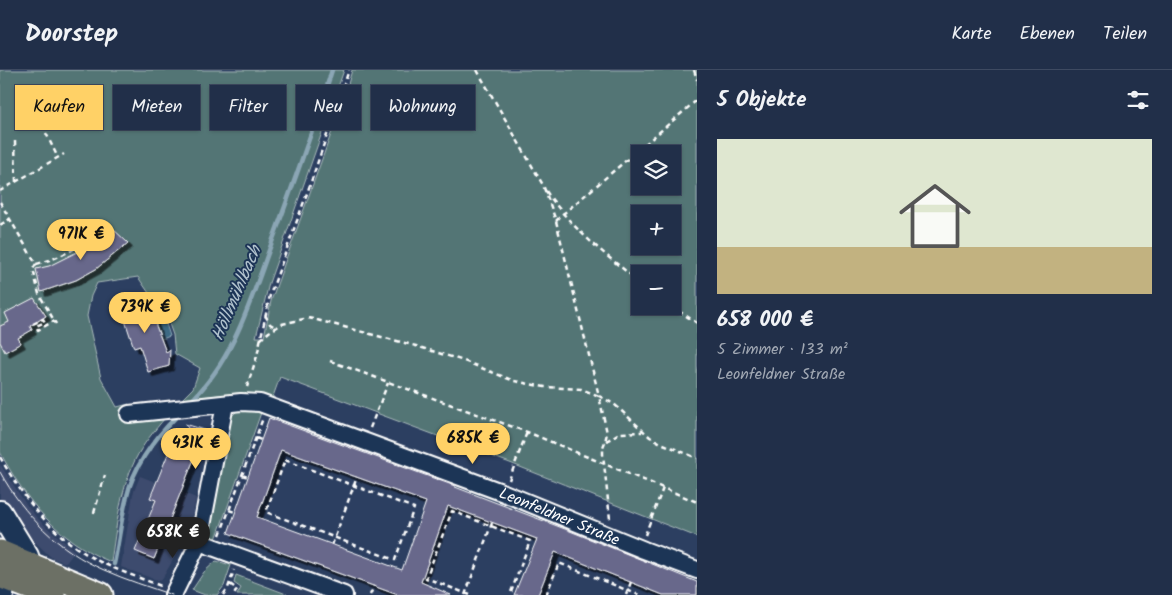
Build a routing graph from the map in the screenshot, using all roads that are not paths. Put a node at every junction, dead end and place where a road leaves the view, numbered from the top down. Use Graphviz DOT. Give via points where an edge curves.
graph roads {
  1 [pos="224,404"];
  2 [pos="129,414"];
  3 [pos="0,512"];
  4 [pos="199,542"];
  5 [pos="1,567"];
  6 [pos="697,570"];
  7 [pos="27,582"];
  8 [pos="167,590"];
  9 [pos="52,595"];
  10 [pos="100,595"];
  11 [pos="344,595"];
  1 -- 2 [label="street, Leonfeldner Straße"];
  1 -- 4 [label="street"];
  1 -- 6 [label="street, Leonfeldner Straße" via="251,401 268,405 504,493"];
  3 -- 7 [label="street" via="21,544"];
  4 -- 8 [label="street"];
  4 -- 11 [label="street"];
  5 -- 7 [label="main road"];
  7 -- 9 [label="main road"];
  7 -- 10 [label="main road"];
}
